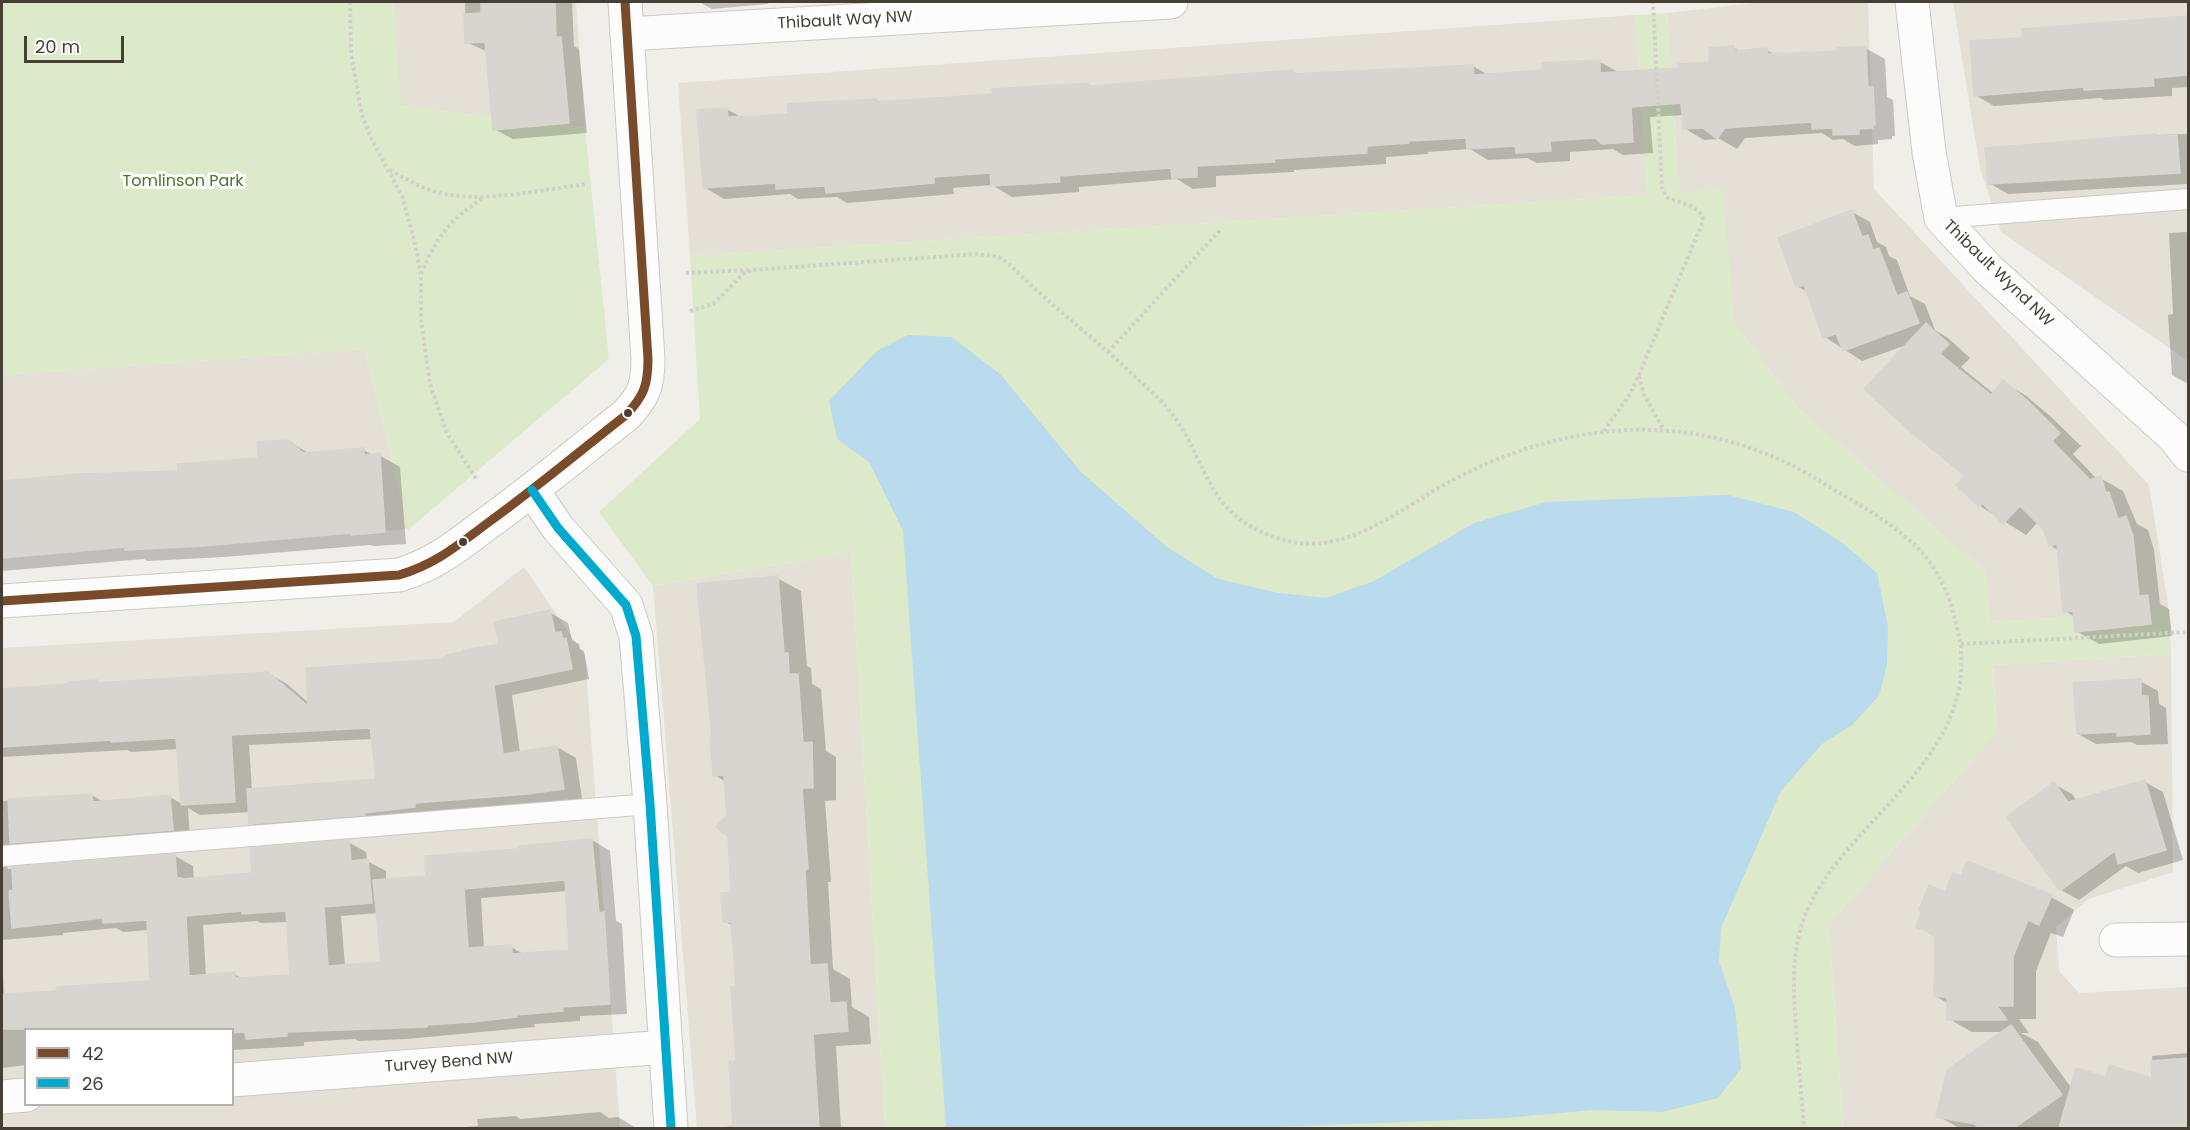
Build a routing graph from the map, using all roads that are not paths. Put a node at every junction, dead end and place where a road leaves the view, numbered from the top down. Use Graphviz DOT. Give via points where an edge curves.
graph roads {
  1 [pos="625,2"];
  2 [pos="1171,2"];
  3 [pos="1912,2"];
  4 [pos="874,10"];
  5 [pos="627,34"];
  6 [pos="2188,199"];
  7 [pos="1941,218"];
  8 [pos="2188,455"];
  9 [pos="532,490"];
  10 [pos="2,601"];
  11 [pos="650,804"];
  12 [pos="2,856"];
  13 [pos="2188,939"];
  14 [pos="2116,940"];
  15 [pos="666,1047"];
  16 [pos="234,1080"];
  17 [pos="24,1095"];
  18 [pos="2,1097"];
  19 [pos="671,1128"];
  1 -- 5 [label="street"];
  2 -- 4 [label="street, Thibault Way NW"];
  3 -- 7 [label="street, Thibault Wynd NW" via="1929,152"];
  4 -- 5 [label="street, Thibault Way NW"];
  5 -- 9 [label="street" via="648,380 639,402 626,415"];
  6 -- 7 [label="lane"];
  7 -- 8 [label="street, Thibault Wynd NW" via="1989,269 2173,436"];
  9 -- 10 [label="street" via="444,555 423,568 399,575"];
  9 -- 11 [label="street" via="558,528 626,605 636,636"];
  11 -- 12 [label="lane"];
  11 -- 15 [label="street"];
  13 -- 14 [label="street"];
  15 -- 16 [label="street, Turvey Bend NW"];
  15 -- 19 [label="street"];
  17 -- 18 [label="street"];
}
